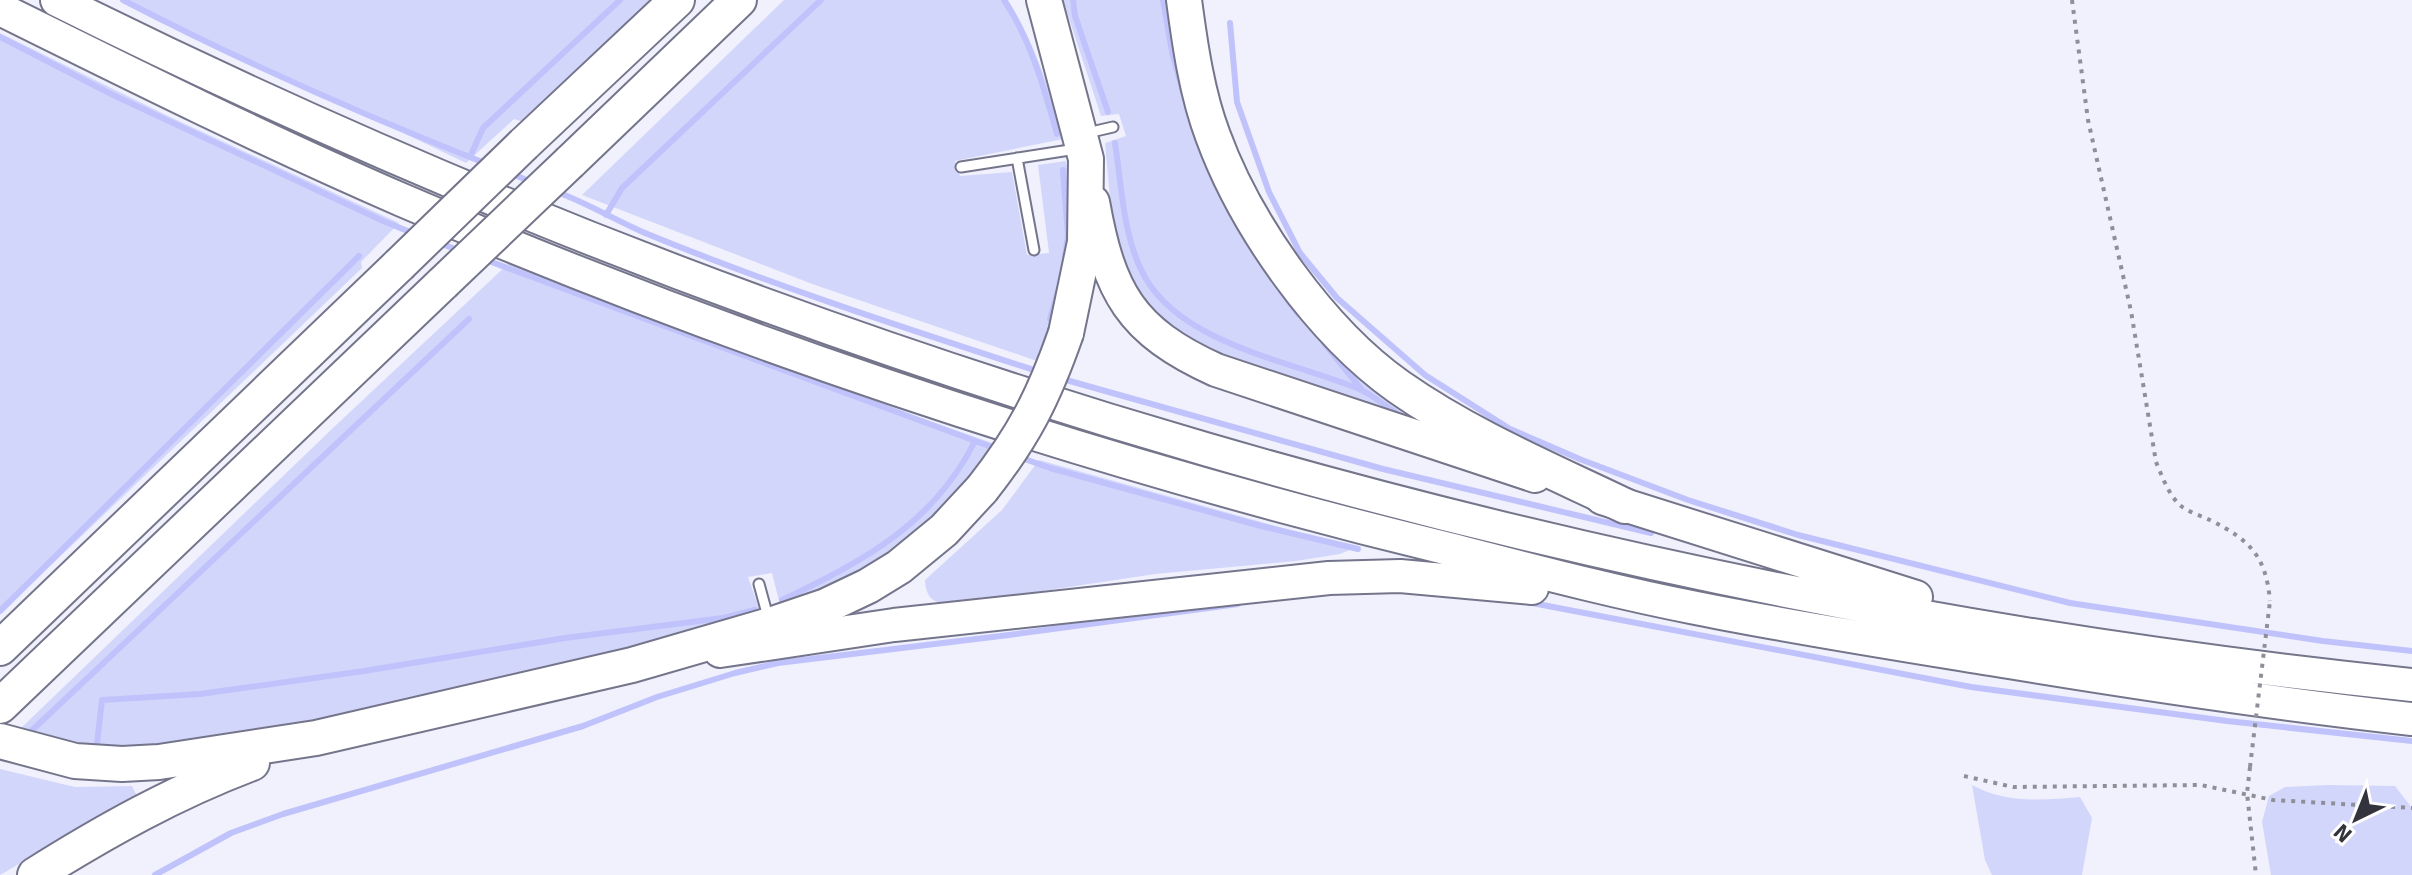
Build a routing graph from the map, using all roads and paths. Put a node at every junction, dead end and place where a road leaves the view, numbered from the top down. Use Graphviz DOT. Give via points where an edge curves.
graph roads {
  1 [pos="57,0"];
  2 [pos="677,0"];
  3 [pos="739,0"];
  4 [pos="1033,0"];
  5 [pos="1044,0"];
  6 [pos="2072,0"];
  7 [pos="1187,1"];
  8 [pos="0,9"];
  9 [pos="1058,52"];
  10 [pos="1113,127"];
  11 [pos="1083,147"];
  12 [pos="1017,158"];
  13 [pos="961,167"];
  14 [pos="1034,250"];
  15 [pos="1625,506"];
  16 [pos="759,584"];
  17 [pos="1690,607"];
  18 [pos="770,625"];
  19 [pos="2062,638"];
  20 [pos="0,648"];
  21 [pos="632,665"];
  22 [pos="2412,685"];
  23 [pos="0,706"];
  24 [pos="2412,719"];
  25 [pos="316,738"];
  26 [pos="0,741"];
  27 [pos="1964,776"];
  28 [pos="2247,793"];
  29 [pos="2412,808"];
  30 [pos="35,875"];
  31 [pos="2256,875"];
  1 -- 19 [label="highway" via="424,171 730,292 963,375 1478,523 1869,607"];
  2 -- 20 [label="highway, bridge"];
  3 -- 23 [label="highway, bridge"];
  4 -- 9 [label="highway"];
  5 -- 9 [label="highway"];
  6 -- 28 [label="path, bridge" via="2088,120 2131,311 2156,462 2181,506 2226,528 2259,555 2268,577 2270,601"];
  7 -- 15 [label="highway" via="1198,82 1213,136 1267,241 1341,338 1397,385 1448,418"];
  8 -- 17 [label="highway" via="401,200 786,349 1232,492"];
  9 -- 11 [label="highway"];
  10 -- 11 [label="lane"];
  11 -- 12 [label="lane"];
  11 -- 15 [label="highway" via="1110,273 1141,322 1173,349 1216,370"];
  11 -- 18 [label="highway, bridge" via="1085,242 1066,333 1033,417 1010,455 944,530 899,567 826,606"];
  12 -- 13 [label="lane"];
  12 -- 14 [label="lane"];
  15 -- 19 [label="highway" via="1869,584"];
  16 -- 18 [label="lane"];
  17 -- 21 [label="highway" via="1479,581 1329,578 894,625"];
  17 -- 24 [label="highway" via="2059,670"];
  18 -- 21 [label="highway"];
  19 -- 22 [label="highway"];
  21 -- 25 [label="highway"];
  25 -- 26 [label="highway" via="122,764 75,761"];
  25 -- 30 [label="highway" via="199,783"];
  27 -- 28 [label="path" via="2013,787 2201,785"];
  28 -- 29 [label="path" via="2273,800"];
  28 -- 31 [label="path"];
}
